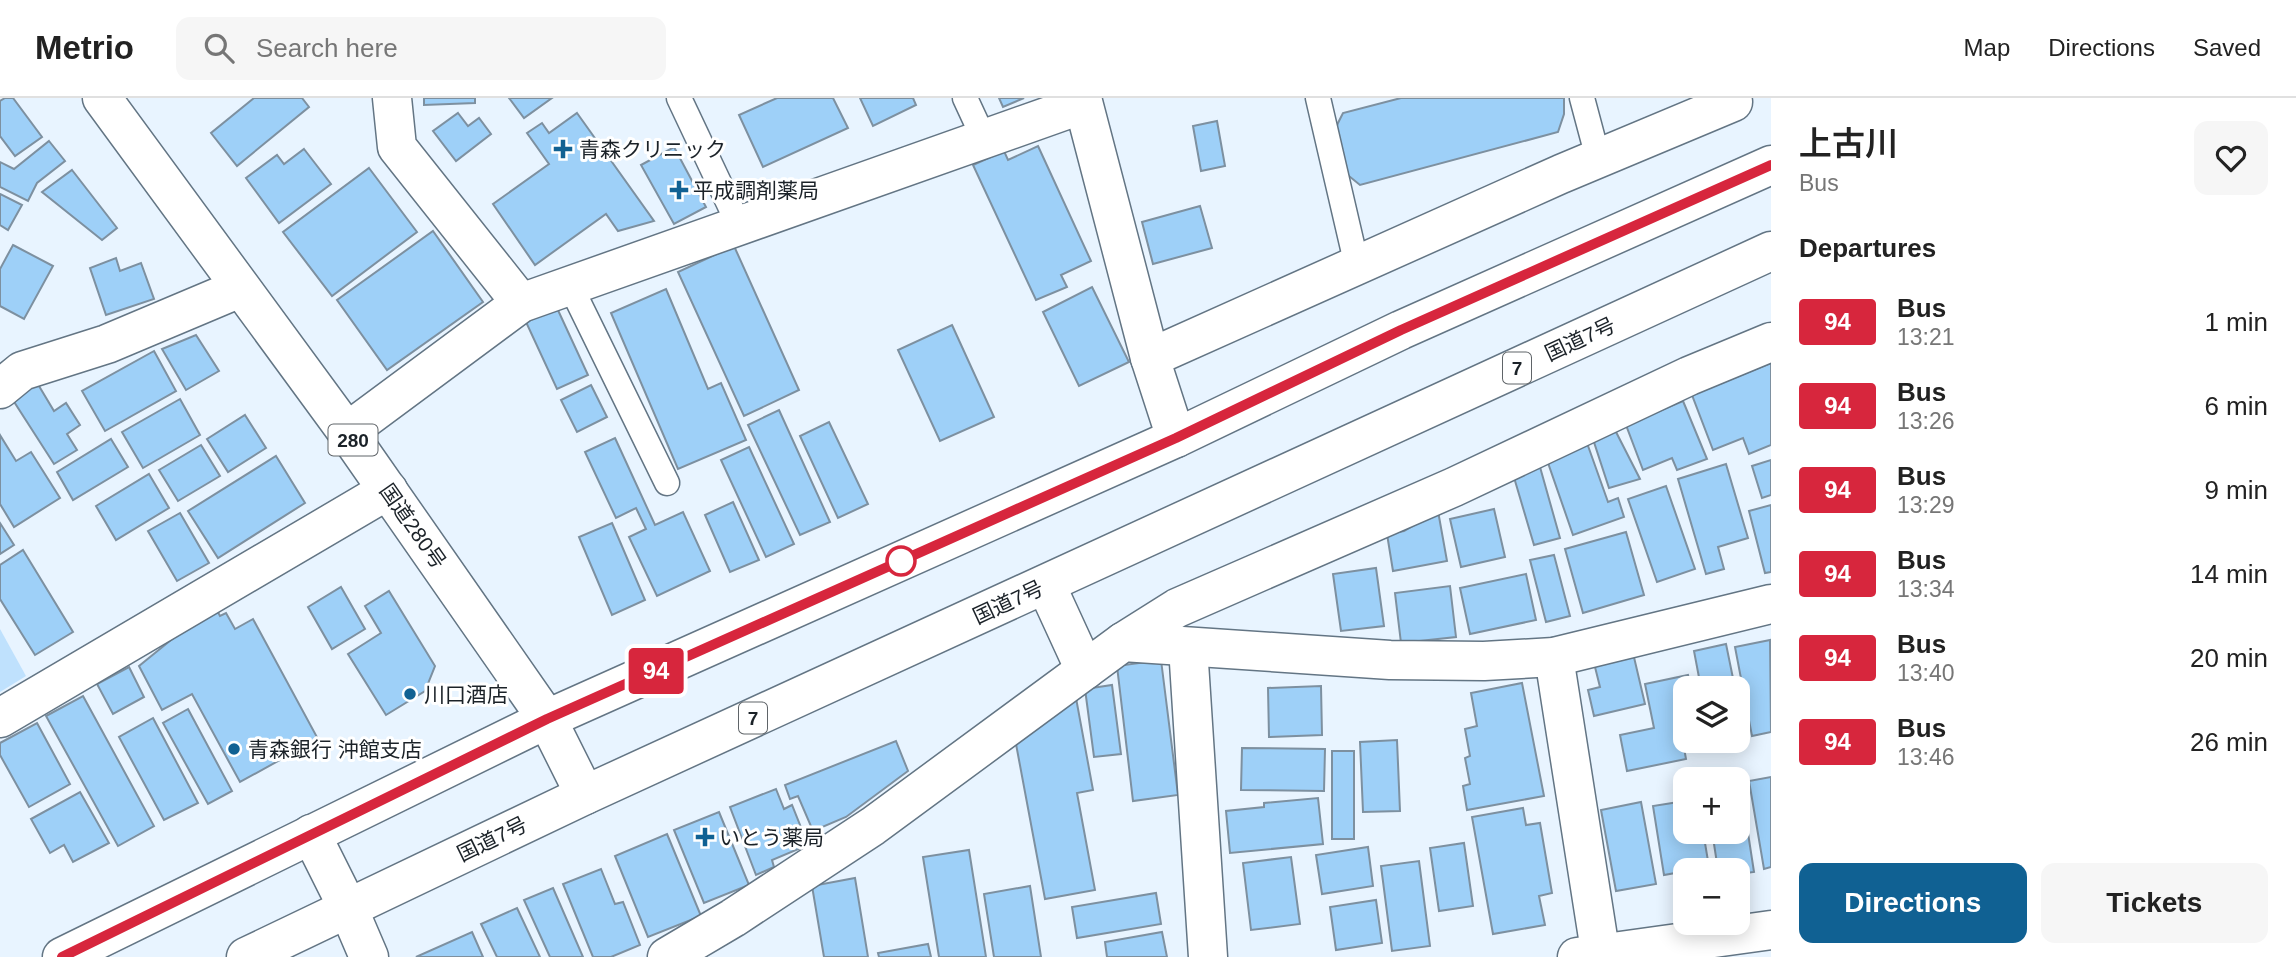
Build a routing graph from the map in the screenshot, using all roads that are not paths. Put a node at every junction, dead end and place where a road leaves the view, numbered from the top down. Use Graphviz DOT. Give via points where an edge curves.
graph roads {
  1 [pos="102,98"];
  2 [pos="392,98"];
  3 [pos="680,98"];
  4 [pos="965,98"];
  5 [pos="1318,98"];
  6 [pos="1582,98"];
  7 [pos="1083,101"];
  8 [pos="1710,105"];
  9 [pos="984,139"];
  10 [pos="1598,158"];
  11 [pos="1771,165"];
  12 [pos="739,225"];
  13 [pos="1771,251"];
  14 [pos="1357,266"];
  15 [pos="570,285"];
  16 [pos="240,288"];
  17 [pos="521,303"];
  18 [pos="1771,342"];
  19 [pos="1150,358"];
  20 [pos="7,373"];
  21 [pos="347,432"];
  22 [pos="1176,438"];
  23 [pos="667,484"];
  24 [pos="388,490"];
  25 [pos="1046,585"];
  26 [pos="1771,604"];
  27 [pos="1124,642"];
  28 [pos="1188,647"];
  29 [pos="1554,657"];
  30 [pos="1085,670"];
  31 [pos="0,718"];
  32 [pos="547,719"];
  33 [pos="584,795"];
  34 [pos="312,834"];
  35 [pos="348,908"];
  36 [pos="1771,930"];
  37 [pos="1592,956"];
  38 [pos="62,957"];
  39 [pos="246,957"];
  40 [pos="369,957"];
  41 [pos="667,957"];
  42 [pos="1208,957"];
  1 -- 16 [label="main road, 国道280号 / 280"];
  2 -- 17 [label="main road" via="397,147"];
  3 -- 12 [label="lane"];
  4 -- 9 [label="lane"];
  5 -- 14 [label="lane"];
  6 -- 10 [label="lane"];
  7 -- 9 [label="main road"];
  7 -- 19 [label="main road"];
  8 -- 10 [label="main road"];
  9 -- 12 [label="main road"];
  10 -- 14 [label="main road"];
  11 -- 22 [label="main road" via="1401,330"];
  12 -- 15 [label="main road"];
  13 -- 25 [label="main road, 国道7号 / 7"];
  14 -- 19 [label="main road"];
  15 -- 17 [label="main road"];
  15 -- 23 [label="lane"];
  16 -- 20 [label="main road" via="107,344"];
  16 -- 21 [label="main road, 国道280号 / 280"];
  17 -- 21 [label="main road"];
  18 -- 27 [label="main road" via="1177,608"];
  19 -- 22 [label="main road"];
  21 -- 24 [label="main road, 国道280号 / 280"];
  22 -- 32 [label="main road"];
  24 -- 31 [label="main road"];
  24 -- 32 [label="main road, 国道280号 / 280"];
  25 -- 30 [label="main road"];
  25 -- 33 [label="main road, 国道7号 / 7"];
  26 -- 29 [label="main road"];
  27 -- 28 [label="main road"];
  27 -- 30 [label="main road"];
  28 -- 29 [label="main road" via="1390,660"];
  28 -- 42 [label="main road"];
  29 -- 37 [label="main road"];
  30 -- 41 [label="main road" via="873,826"];
  32 -- 33 [label="main road, 国道280号 / 280"];
  32 -- 34 [label="main road"];
  33 -- 35 [label="main road, 国道7号 / 7"];
  34 -- 35 [label="main road"];
  34 -- 38 [label="main road"];
  35 -- 39 [label="main road, 国道7号 / 7"];
  35 -- 40 [label="main road"];
  36 -- 37 [label="main road"];
}
